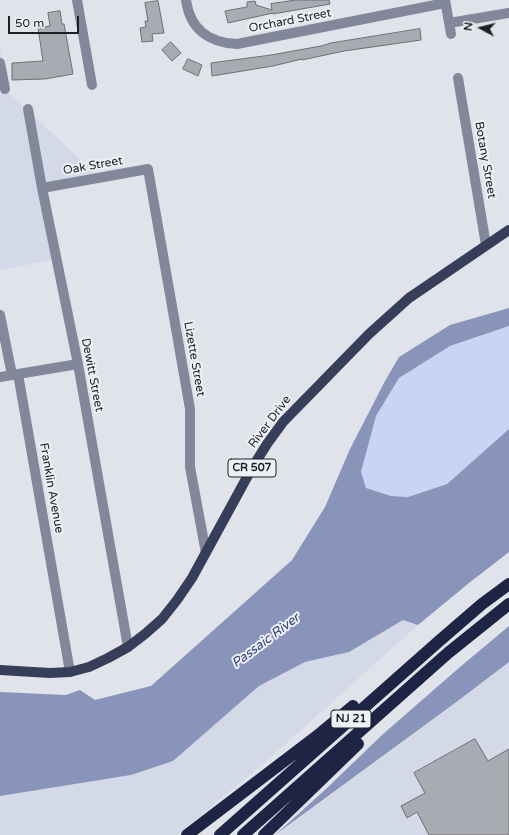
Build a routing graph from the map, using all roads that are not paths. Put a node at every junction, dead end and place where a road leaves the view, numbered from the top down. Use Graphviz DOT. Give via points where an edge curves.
graph roads {
  1 [pos="77,0"];
  2 [pos="186,0"];
  3 [pos="445,2"];
  4 [pos="509,13"];
  5 [pos="449,23"];
  6 [pos="450,34"];
  7 [pos="0,63"];
  8 [pos="458,78"];
  9 [pos="92,85"];
  10 [pos="5,89"];
  11 [pos="28,109"];
  12 [pos="148,169"];
  13 [pos="42,188"];
  14 [pos="509,230"];
  15 [pos="486,246"];
  16 [pos="0,315"];
  17 [pos="78,364"];
  18 [pos="15,375"];
  19 [pos="0,377"];
  20 [pos="206,553"];
  21 [pos="509,584"];
  22 [pos="482,604"];
  23 [pos="509,604"];
  24 [pos="492,617"];
  25 [pos="128,647"];
  26 [pos="0,670"];
  27 [pos="70,672"];
  28 [pos="187,835"];
  29 [pos="220,835"];
  30 [pos="243,835"];
  31 [pos="264,835"];
  1 -- 9 [label="street"];
  2 -- 3 [label="street, Orchard Street" via="187,9 196,27 215,41 226,44 237,44"];
  3 -- 5 [label="street"];
  4 -- 5 [label="street"];
  5 -- 6 [label="street"];
  7 -- 10 [label="street"];
  8 -- 15 [label="street, Botany Street"];
  11 -- 13 [label="street, Dewitt Street"];
  12 -- 13 [label="street, Oak Street"];
  12 -- 20 [label="street, Lizette Street" via="190,409 190,467"];
  13 -- 17 [label="street, Dewitt Street"];
  14 -- 15 [label="main road, River Drive / CR 507"];
  15 -- 20 [label="main road, River Drive / CR 507" via="409,298 369,334 288,416 263,450"];
  16 -- 18 [label="street, Franklin Avenue"];
  17 -- 18 [label="street"];
  17 -- 25 [label="street, Dewitt Street"];
  18 -- 19 [label="street"];
  18 -- 27 [label="street, Franklin Avenue"];
  20 -- 25 [label="main road, River Drive / CR 507" via="192,578 162,619"];
  21 -- 22 [label="highway, NJ 21"];
  22 -- 28 [label="highway" via="423,646 323,731"];
  22 -- 29 [label="highway, NJ 21"];
  23 -- 24 [label="highway, NJ 21"];
  24 -- 30 [label="highway, NJ 21"];
  24 -- 31 [label="highway" via="440,670 341,759"];
  25 -- 27 [label="main road, River Drive / CR 507" via="95,664"];
  26 -- 27 [label="main road, River Drive / CR 507"];
}
